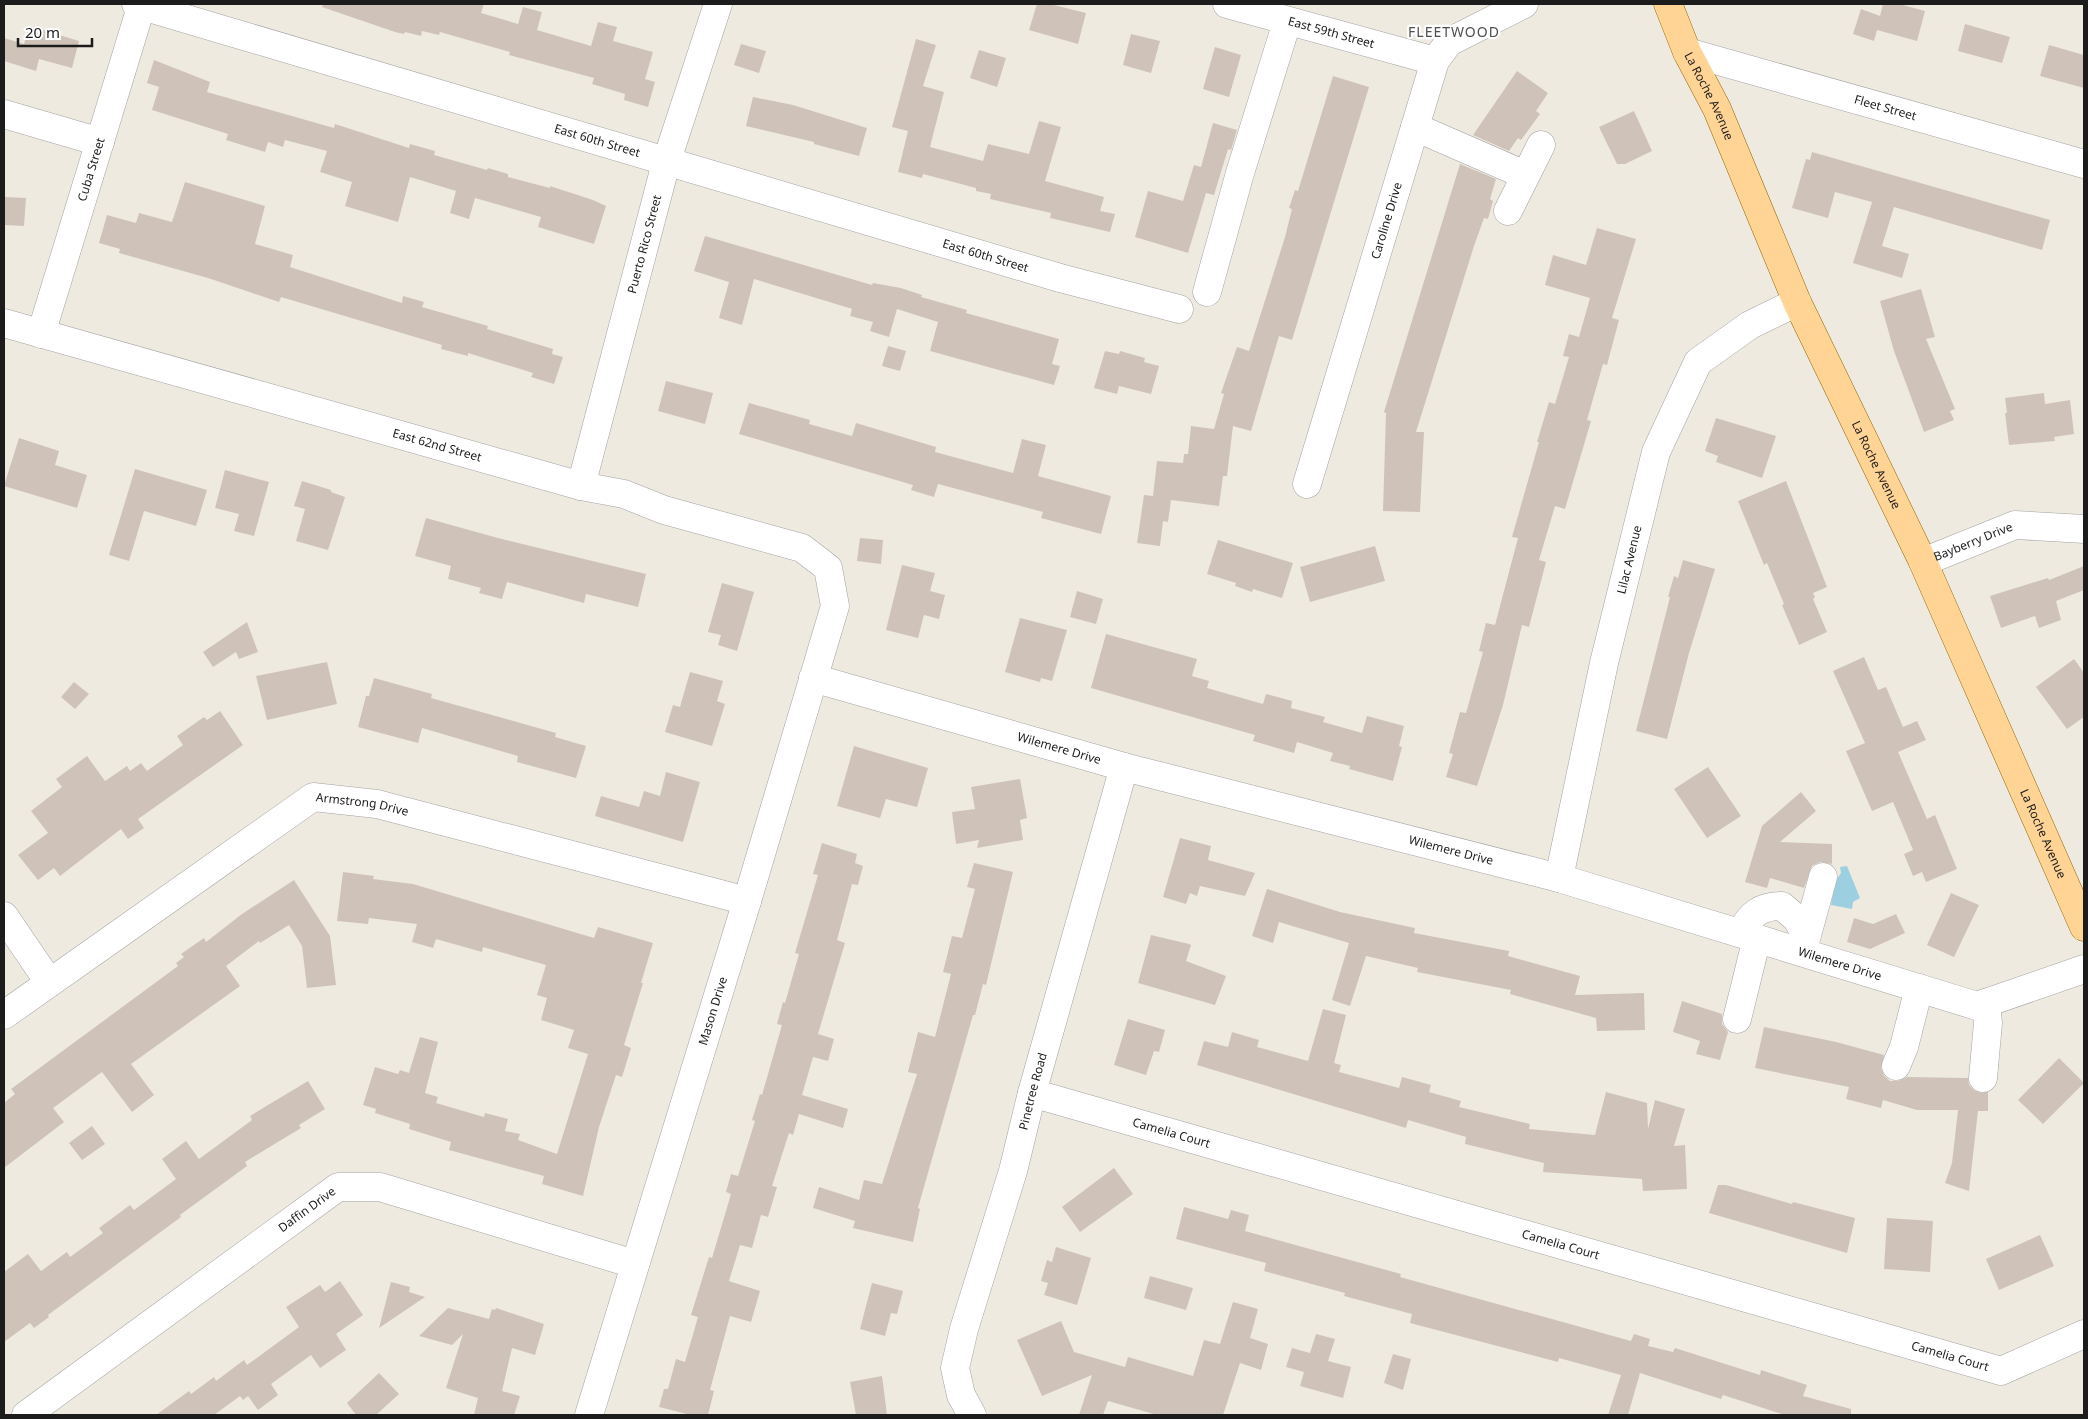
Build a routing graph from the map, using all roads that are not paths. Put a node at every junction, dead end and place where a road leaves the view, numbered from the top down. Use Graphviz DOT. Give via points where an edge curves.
graph roads {
  1 [pos="140,4"];
  2 [pos="718,4"];
  3 [pos="1227,4"];
  4 [pos="1524,4"];
  5 [pos="1668,4"];
  6 [pos="1287,22"];
  7 [pos="1687,52"];
  8 [pos="1435,61"];
  9 [pos="4,114"];
  10 [pos="1415,127"];
  11 [pos="100,142"];
  12 [pos="1541,144"];
  13 [pos="666,163"];
  14 [pos="2084,164"];
  15 [pos="1525,175"];
  16 [pos="1508,211"];
  17 [pos="1208,292"];
  18 [pos="1797,302"];
  19 [pos="1179,309"];
  20 [pos="4,323"];
  21 [pos="41,334"];
  22 [pos="1307,484"];
  23 [pos="581,486"];
  24 [pos="2084,528"];
  25 [pos="1923,562"];
  26 [pos="835,606"];
  27 [pos="813,678"];
  28 [pos="1124,766"];
  29 [pos="1823,877"];
  30 [pos="1559,878"];
  31 [pos="748,901"];
  32 [pos="4,916"];
  33 [pos="2084,927"];
  34 [pos="1749,936"];
  35 [pos="1804,944"];
  36 [pos="2084,969"];
  37 [pos="49,982"];
  38 [pos="1919,988"];
  39 [pos="1986,1003"];
  40 [pos="4,1015"];
  41 [pos="1737,1019"];
  42 [pos="1896,1066"];
  43 [pos="1983,1078"];
  44 [pos="1032,1093"];
  45 [pos="634,1264"];
  46 [pos="2084,1334"];
  47 [pos="26,1415"];
  48 [pos="589,1415"];
  49 [pos="972,1415"];
  1 -- 11 [label="street, Cuba Street"];
  1 -- 13 [label="street, East 60th Street"];
  2 -- 13 [label="street, Puerto Rico Street"];
  3 -- 6 [label="street, East 59th Street"];
  4 -- 8 [label="street, Caroline Drive" via="1449,42"];
  5 -- 7 [label="main road, La Roche Avenue"];
  6 -- 8 [label="street, East 59th Street"];
  6 -- 17 [label="street" via="1240,173"];
  7 -- 14 [label="street, Fleet Street"];
  7 -- 18 [label="main road, La Roche Avenue" via="1717,109"];
  8 -- 10 [label="street, Caroline Drive"];
  9 -- 11 [label="street"];
  10 -- 15 [label="street"];
  10 -- 22 [label="street, Caroline Drive"];
  11 -- 21 [label="street, Cuba Street"];
  12 -- 15 [label="street"];
  13 -- 19 [label="street, East 60th Street" via="1060,278"];
  13 -- 23 [label="street, Puerto Rico Street"];
  15 -- 16 [label="street"];
  18 -- 25 [label="main road, La Roche Avenue"];
  18 -- 30 [label="street, Lilac Avenue" via="1750,325 1698,362 1656,452 1604,664"];
  20 -- 21 [label="street, East 62nd Street"];
  21 -- 23 [label="street, East 62nd Street"];
  23 -- 26 [label="street, East 62nd Street" via="624,494 664,510 802,548 828,568"];
  24 -- 25 [label="street, Bayberry Drive" via="2015,525"];
  25 -- 33 [label="main road, La Roche Avenue"];
  26 -- 27 [label="street, Mason Drive"];
  27 -- 28 [label="street, Wilemere Drive"];
  27 -- 31 [label="street, Mason Drive"];
  28 -- 30 [label="street, Wilemere Drive"];
  28 -- 44 [label="street, Pinetree Road"];
  29 -- 35 [label="street"];
  30 -- 34 [label="street, Wilemere Drive"];
  31 -- 37 [label="street, Armstrong Drive" via="377,804 313,797"];
  31 -- 45 [label="street, Mason Drive"];
  32 -- 37 [label="street"];
  34 -- 35 [label="street, Wilemere Drive"];
  34 -- 35 [label="street" via="1755,913 1767,906 1782,906 1797,919"];
  34 -- 41 [label="street"];
  35 -- 38 [label="street, Wilemere Drive"];
  36 -- 39 [label="street, Wilemere Drive"];
  37 -- 40 [label="street, Armstrong Drive"];
  38 -- 39 [label="street, Wilemere Drive" via="1977,1006"];
  38 -- 42 [label="street"];
  39 -- 43 [label="street" via="1988,1023"];
  44 -- 46 [label="street, Camelia Court" via="2001,1371"];
  44 -- 49 [label="street, Pinetree Road" via="1013,1171 955,1368 961,1395"];
  45 -- 47 [label="street, Daffin Drive" via="380,1187 338,1187"];
  45 -- 48 [label="street, Mason Drive"];
}
